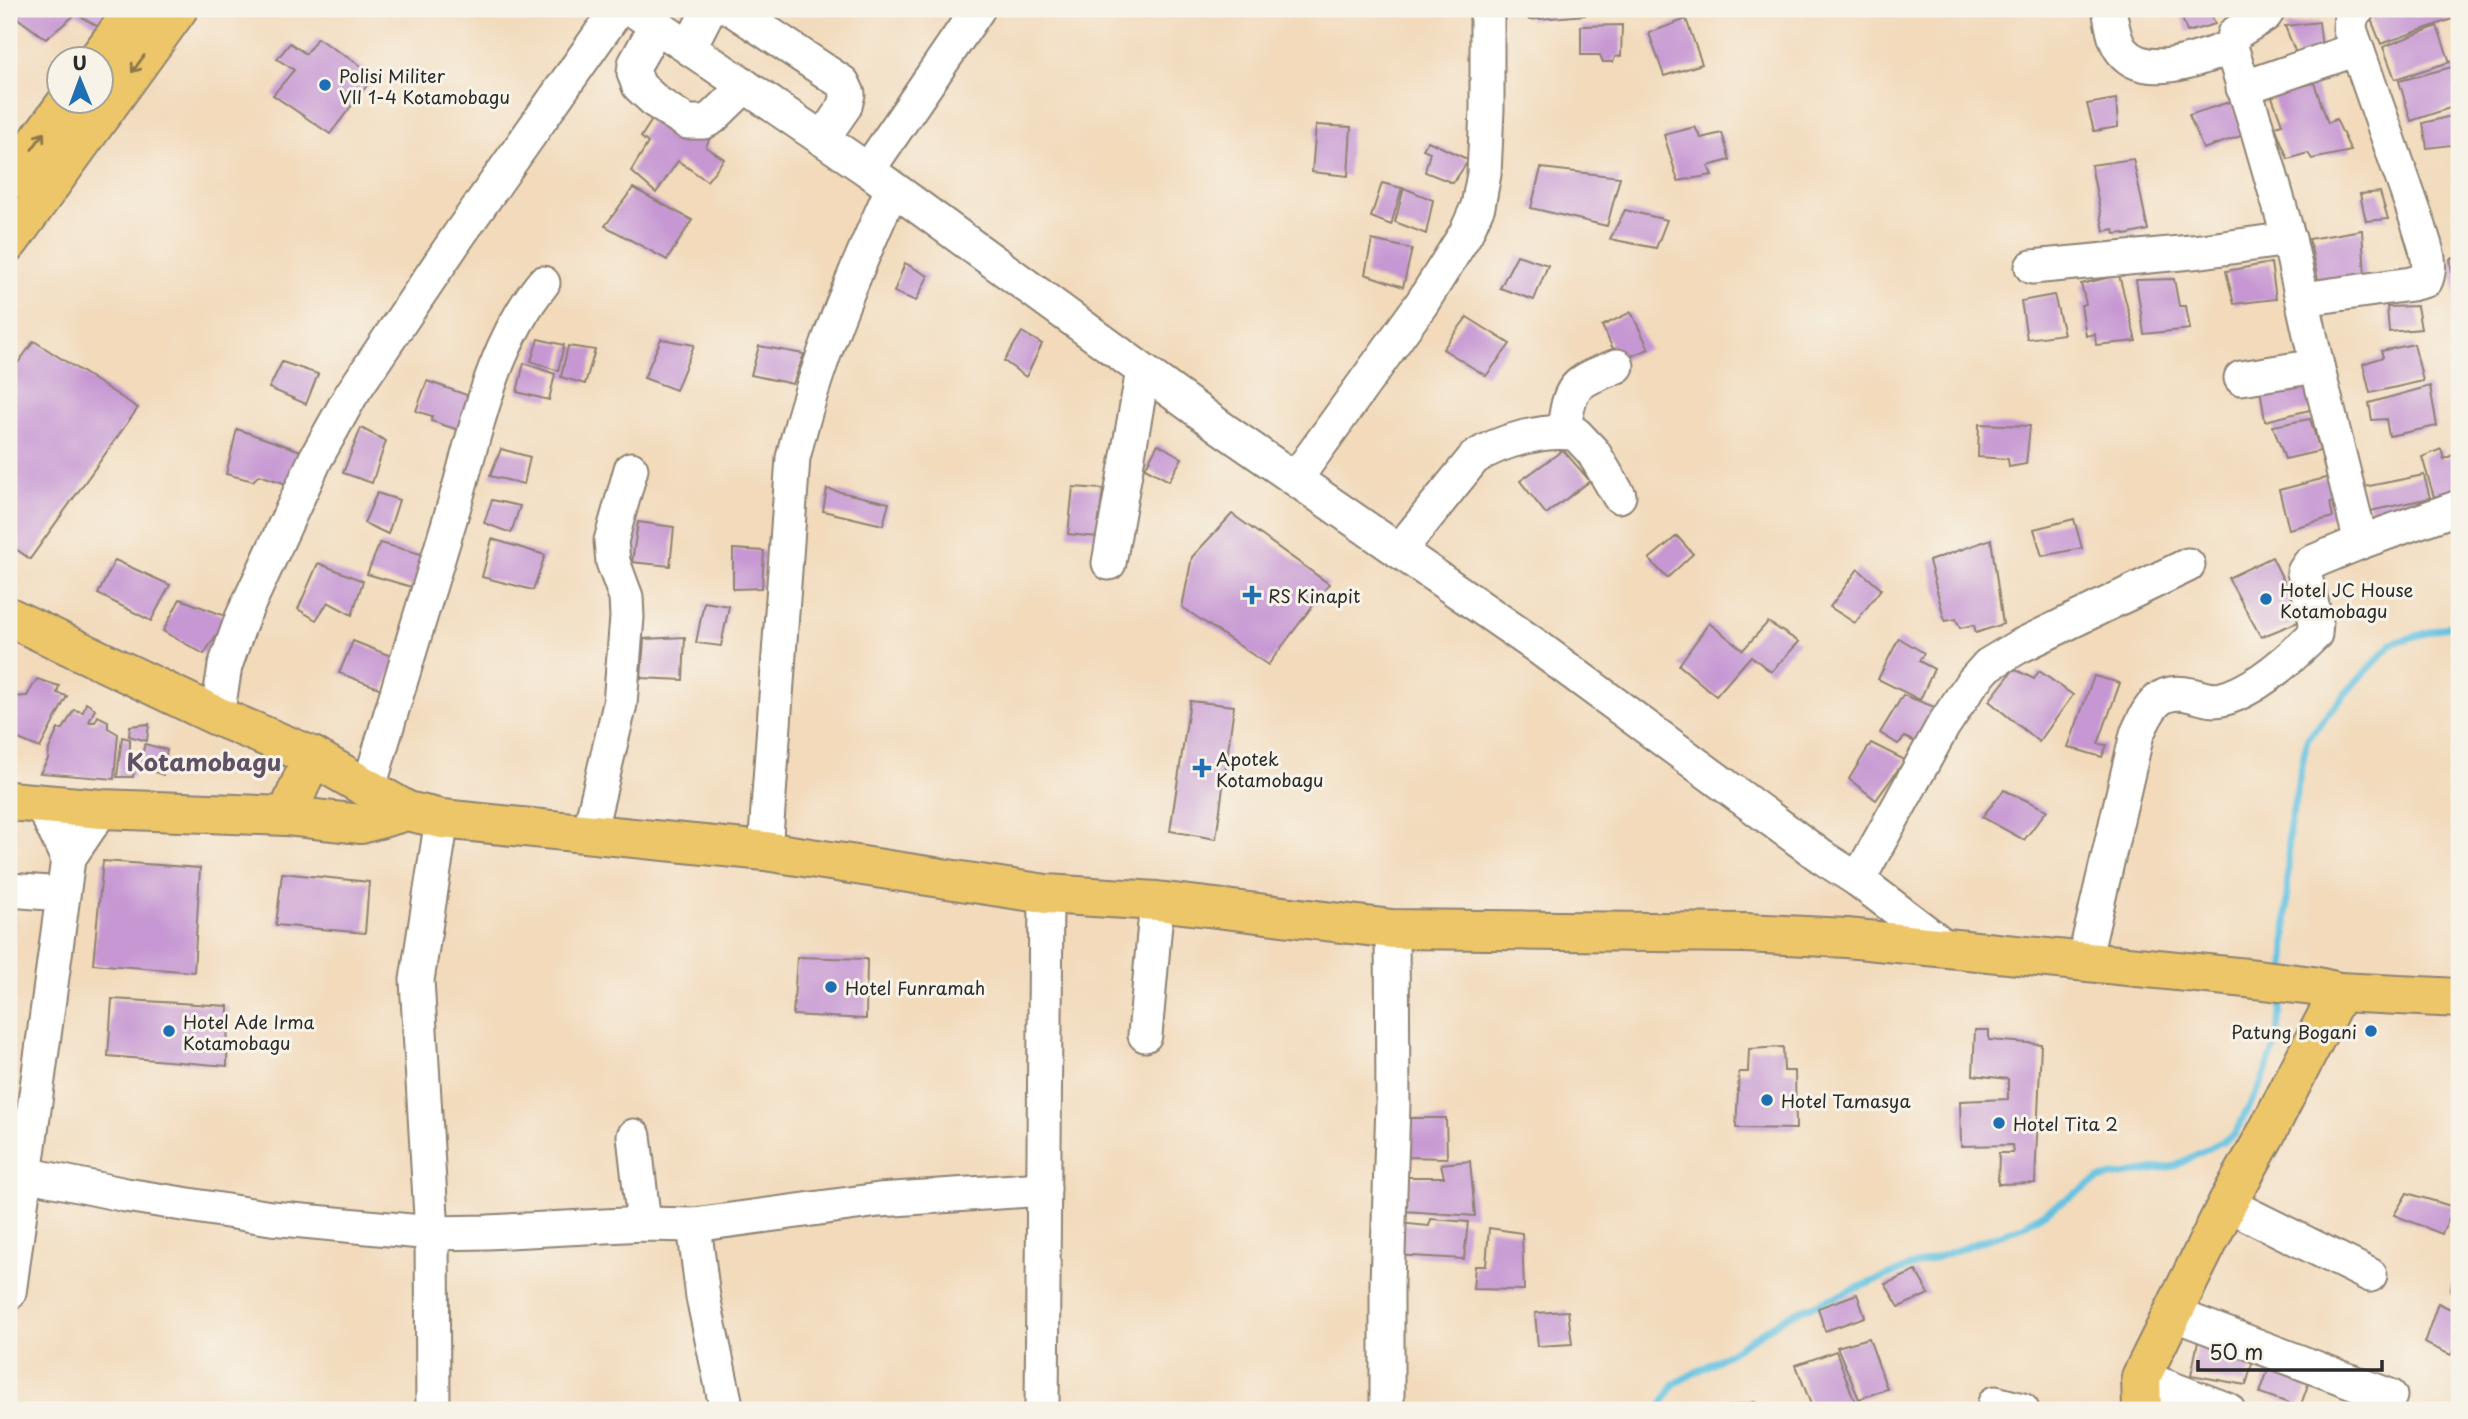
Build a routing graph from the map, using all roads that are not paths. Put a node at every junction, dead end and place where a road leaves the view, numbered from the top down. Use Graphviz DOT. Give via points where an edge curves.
graph roads {
  1 [pos="135,9"];
  2 [pos="178,9"];
  3 [pos="618,9"];
  4 [pos="709,9"];
  5 [pos="732,9"];
  6 [pos="978,9"];
  7 [pos="1487,9"];
  8 [pos="2109,9"];
  9 [pos="2270,9"];
  10 [pos="2358,9"];
  11 [pos="644,17"];
  12 [pos="107,46"];
  13 [pos="2231,47"];
  14 [pos="689,48"];
  15 [pos="2357,49"];
  16 [pos="745,86"];
  17 [pos="2243,88"];
  18 [pos="57,116"];
  19 [pos="822,139"];
  20 [pos="9,180"];
  21 [pos="880,180"];
  22 [pos="2289,239"];
  23 [pos="9,242"];
  24 [pos="2032,267"];
  25 [pos="543,283"];
  26 [pos="2303,299"];
  27 [pos="1617,366"];
  28 [pos="2316,366"];
  29 [pos="1143,371"];
  30 [pos="2241,378"];
  31 [pos="1564,432"];
  32 [pos="631,469"];
  33 [pos="1296,478"];
  34 [pos="1619,496"];
  35 [pos="2459,507"];
  36 [pos="2361,542"];
  37 [pos="1399,551"];
  38 [pos="1109,563"];
  39 [pos="2188,565"];
  40 [pos="9,617"];
  41 [pos="217,716"];
  42 [pos="312,756"];
  43 [pos="368,790"];
  44 [pos="25,803"];
  45 [pos="102,809"];
  46 [pos="425,815"];
  47 [pos="287,816"];
  48 [pos="589,834"];
  49 [pos="765,851"];
  50 [pos="68,859"];
  51 [pos="1858,880"];
  52 [pos="9,890"];
  53 [pos="62,894"];
  54 [pos="1046,894"];
  55 [pos="1157,901"];
  56 [pos="1392,929"];
  57 [pos="1947,948"];
  58 [pos="2084,961"];
  59 [pos="2326,989"];
  60 [pos="2459,998"];
  61 [pos="1145,1035"];
  62 [pos="634,1136"];
  63 [pos="25,1174"];
  64 [pos="1044,1189"];
  65 [pos="2227,1204"];
  66 [pos="644,1224"];
  67 [pos="694,1225"];
  68 [pos="432,1233"];
  69 [pos="2370,1275"];
  70 [pos="9,1293"];
  71 [pos="2173,1314"];
  72 [pos="2142,1393"];
  73 [pos="2390,1396"];
  74 [pos="1387,1404"];
  75 [pos="433,1410"];
  76 [pos="727,1410"];
  77 [pos="1042,1410"];
  78 [pos="2228,1410"];
  1 -- 12 [label="main road"];
  2 -- 23 [label="main road, one-way"];
  3 -- 41 [label="street" via="345,406 242,618 225,666"];
  4 -- 14 [label="street"];
  5 -- 19 [label="street" via="844,83 848,94 845,106"];
  6 -- 21 [label="street"];
  7 -- 33 [label="street" via="1487,109 1478,206 1422,303"];
  8 -- 13 [label="street" via="2117,42 2134,61 2190,63"];
  9 -- 13 [label="street" via="2234,34"];
  10 -- 15 [label="street" via="2351,16 2350,29"];
  11 -- 14 [label="street"];
  11 -- 16 [label="street" via="634,73 639,86 656,102 687,122 704,122"];
  13 -- 17 [label="street"];
  14 -- 16 [label="street"];
  15 -- 17 [label="street"];
  15 -- 26 [label="street" via="2430,270 2426,280 2411,285"];
  16 -- 19 [label="street"];
  17 -- 22 [label="street"];
  20 -- 18 [label="main road, one-way"];
  19 -- 21 [label="street"];
  21 -- 29 [label="street"];
  21 -- 49 [label="street" via="872,236 821,363 793,458"];
  22 -- 24 [label="street"];
  22 -- 26 [label="street"];
  25 -- 43 [label="street" via="510,334 479,415"];
  26 -- 28 [label="street"];
  27 -- 31 [label="street" via="1582,380 1570,394"];
  28 -- 30 [label="street"];
  28 -- 36 [label="street"];
  29 -- 33 [label="street"];
  29 -- 38 [label="street"];
  31 -- 34 [label="street" via="1576,434 1593,452"];
  31 -- 37 [label="street" via="1490,447 1474,458"];
  32 -- 48 [label="street" via="611,541 613,562 626,597 620,704"];
  33 -- 37 [label="street"];
  35 -- 36 [label="street"];
  36 -- 58 [label="street" via="2310,563 2304,572 2315,634 2277,668 2224,699 2210,701 2177,693 2162,696 2148,709 2137,734"];
  37 -- 51 [label="street"];
  39 -- 51 [label="street" via="1988,665 1943,726"];
  40 -- 41 [label="main road"];
  41 -- 42 [label="main road"];
  42 -- 43 [label="main road"];
  42 -- 47 [label="main road"];
  43 -- 46 [label="main road"];
  44 -- 45 [label="main road"];
  44 -- 50 [label="street"];
  45 -- 47 [label="main road"];
  45 -- 50 [label="street"];
  46 -- 47 [label="main road" via="361,824"];
  46 -- 48 [label="main road"];
  46 -- 68 [label="street" via="417,980"];
  48 -- 49 [label="main road"];
  49 -- 54 [label="main road"];
  50 -- 53 [label="street"];
  51 -- 57 [label="street"];
  52 -- 53 [label="street"];
  53 -- 63 [label="street"];
  54 -- 55 [label="main road"];
  54 -- 64 [label="street"];
  55 -- 56 [label="main road"];
  55 -- 61 [label="street"];
  56 -- 57 [label="main road" via="1745,933"];
  56 -- 74 [label="street"];
  57 -- 58 [label="main road"];
  58 -- 59 [label="main road"];
  59 -- 60 [label="main road"];
  59 -- 65 [label="main road" via="2258,1148"];
  62 -- 66 [label="street"];
  63 -- 68 [label="street" via="271,1218"];
  63 -- 70 [label="street"];
  64 -- 67 [label="street" via="878,1200"];
  64 -- 77 [label="street"];
  65 -- 69 [label="street"];
  65 -- 71 [label="main road"];
  66 -- 67 [label="street"];
  66 -- 68 [label="street"];
  67 -- 76 [label="street" via="703,1297"];
  68 -- 75 [label="street"];
  71 -- 72 [label="main road"];
  71 -- 73 [label="street"];
  72 -- 78 [label="street"];
}
